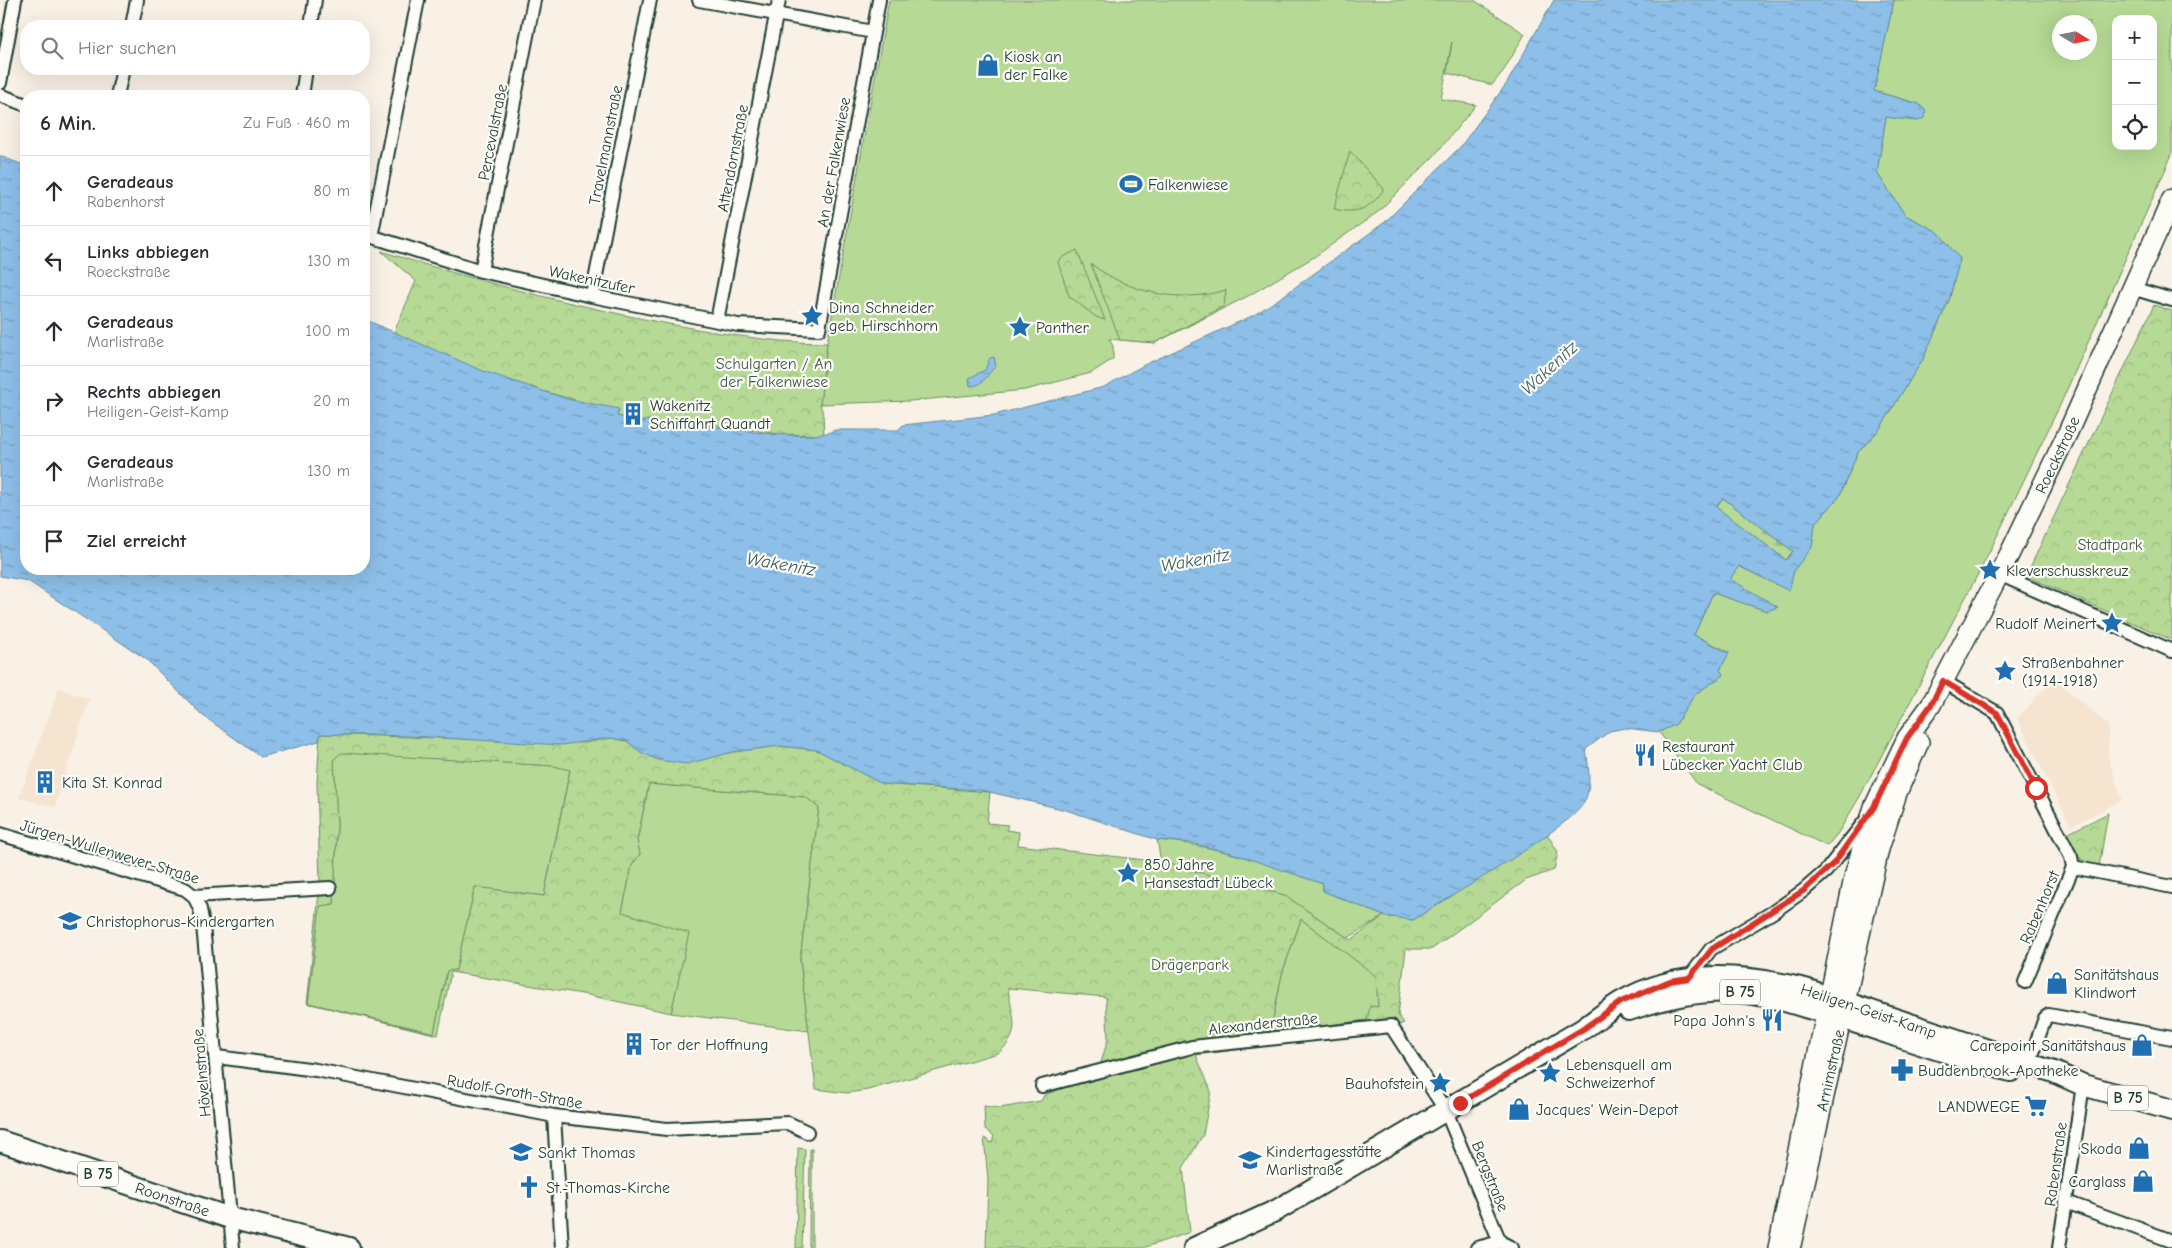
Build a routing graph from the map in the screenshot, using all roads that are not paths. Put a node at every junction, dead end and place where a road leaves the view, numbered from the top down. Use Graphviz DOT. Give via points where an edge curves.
graph roads {
  1 [pos="15,0"];
  2 [pos="137,0"];
  3 [pos="315,0"];
  4 [pos="418,0"];
  5 [pos="534,0"];
  6 [pos="650,0"];
  7 [pos="699,0"];
  8 [pos="779,0"];
  9 [pos="879,0"];
  10 [pos="776,14"];
  11 [pos="133,20"];
  12 [pos="313,20"];
  13 [pos="873,32"];
  14 [pos="122,75"];
  15 [pos="305,75"];
  16 [pos="0,83"];
  17 [pos="118,90"];
  18 [pos="303,90"];
  19 [pos="0,95"];
  20 [pos="20,103"];
  21 [pos="2172,199"];
  22 [pos="370,227"];
  23 [pos="370,237"];
  24 [pos="481,271"];
  25 [pos="2132,288"];
  26 [pos="592,296"];
  27 [pos="2172,300"];
  28 [pos="717,321"];
  29 [pos="819,329"];
  30 [pos="1999,574"];
  31 [pos="2172,650"];
  32 [pos="1943,681"];
  33 [pos="1931,705"];
  34 [pos="1874,807"];
  35 [pos="0,834"];
  36 [pos="1830,867"];
  37 [pos="2073,867"];
  38 [pos="1863,877"];
  39 [pos="330,888"];
  40 [pos="2172,888"];
  41 [pos="194,896"];
  42 [pos="1689,978"];
  43 [pos="2025,982"];
  44 [pos="1651,995"];
  45 [pos="1835,1008"];
  46 [pos="2172,1038"];
  47 [pos="217,1057"];
  48 [pos="2029,1064"];
  49 [pos="1042,1086"];
  50 [pos="2083,1086"];
  51 [pos="2172,1110"];
  52 [pos="1446,1111"];
  53 [pos="554,1116"];
  54 [pos="808,1132"];
  55 [pos="0,1141"];
  56 [pos="2066,1202"];
  57 [pos="230,1218"];
  58 [pos="2172,1241"];
  59 [pos="1506,1245"];
  60 [pos="233,1248"];
  61 [pos="349,1248"];
  62 [pos="562,1248"];
  63 [pos="1194,1248"];
  64 [pos="1477,1248"];
  65 [pos="1778,1248"];
  66 [pos="1790,1248"];
  67 [pos="2059,1248"];
  1 -- 16 [label="street"];
  2 -- 11 [label="street"];
  3 -- 12 [label="street"];
  4 -- 22 [label="street"];
  5 -- 24 [label="street, Percevalstraße"];
  6 -- 26 [label="street, Travelmannstraße"];
  7 -- 10 [label="street"];
  8 -- 10 [label="street, Attendornstraße"];
  9 -- 13 [label="street, An der Falkenwiese"];
  10 -- 13 [label="street"];
  10 -- 28 [label="street, Attendornstraße"];
  13 -- 29 [label="street, An der Falkenwiese"];
  14 -- 17 [label="street"];
  15 -- 18 [label="street"];
  19 -- 20 [label="street"];
  21 -- 25 [label="main road, Roeckstraße"];
  23 -- 24 [label="street, Wakenitzufer"];
  24 -- 26 [label="street, Wakenitzufer"];
  25 -- 27 [label="street"];
  25 -- 30 [label="main road, Roeckstraße" via="2068,432"];
  26 -- 28 [label="street, Wakenitzufer"];
  28 -- 29 [label="street, Wakenitzufer"];
  30 -- 31 [label="street"];
  30 -- 32 [label="main road, Roeckstraße"];
  32 -- 33 [label="main road, Roeckstraße"];
  32 -- 37 [label="street, Rabenhorst" via="1997,713 2071,857"];
  33 -- 34 [label="main road, Roeckstraße" via="1907,738"];
  33 -- 38 [label="main road, Roeckstraße" via="1918,745"];
  34 -- 36 [label="street, Roeckstraße"];
  34 -- 38 [label="main road, Roeckstraße"];
  35 -- 41 [label="street, Jürgen-Wullenwever-Straße" via="185,889"];
  36 -- 38 [label="street"];
  36 -- 42 [label="street, Roeckstraße" via="1773,912 1712,949"];
  37 -- 40 [label="street"];
  37 -- 43 [label="street, Rabenhorst"];
  38 -- 45 [label="main road, Arnimstraße"];
  39 -- 41 [label="street, Jürgen-Wullenwever-Straße"];
  41 -- 47 [label="street, Hövelnstraße" via="203,925"];
  42 -- 44 [label="main road, Heiligen-Geist-Kamp / B 75" via="1670,981"];
  42 -- 45 [label="main road, Heiligen-Geist-Kamp / B 75" via="1737,976 1774,981"];
  44 -- 45 [label="main road, Heiligen-Geist-Kamp / B 75" via="1737,992"];
  44 -- 52 [label="main road, B 75" via="1583,1029"];
  45 -- 48 [label="main road, Heiligen-Geist-Kamp / B 75"];
  45 -- 50 [label="main road, Heiligen-Geist-Kamp / B 75" via="1974,1062 2051,1082"];
  45 -- 65 [label="main road, Arnimstraße"];
  45 -- 66 [label="main road, Arnimstraße"];
  46 -- 48 [label="street" via="2049,1015 2045,1018"];
  47 -- 53 [label="street, Rudolf-Groth-Straße" via="316,1070"];
  47 -- 57 [label="street, Hövelnstraße"];
  48 -- 50 [label="main road, Heiligen-Geist-Kamp / B 75"];
  49 -- 52 [label="street, Alexanderstraße" via="1192,1047 1391,1026"];
  50 -- 51 [label="main road, Heiligen-Geist-Kamp / B 75"];
  50 -- 56 [label="street, Rabenstraße"];
  52 -- 59 [label="street, Bergstraße"];
  52 -- 63 [label="main road, B 75" via="1277,1210"];
  53 -- 54 [label="street, Rudolf-Groth-Straße" via="667,1130 788,1123"];
  53 -- 62 [label="street"];
  55 -- 57 [label="main road, Roonstraße / B 75"];
  56 -- 58 [label="street"];
  56 -- 67 [label="street, Rabenstraße"];
  57 -- 60 [label="street, Hövelnstraße"];
  57 -- 61 [label="main road, Roonstraße / B 75"];
  59 -- 64 [label="street"];
}
